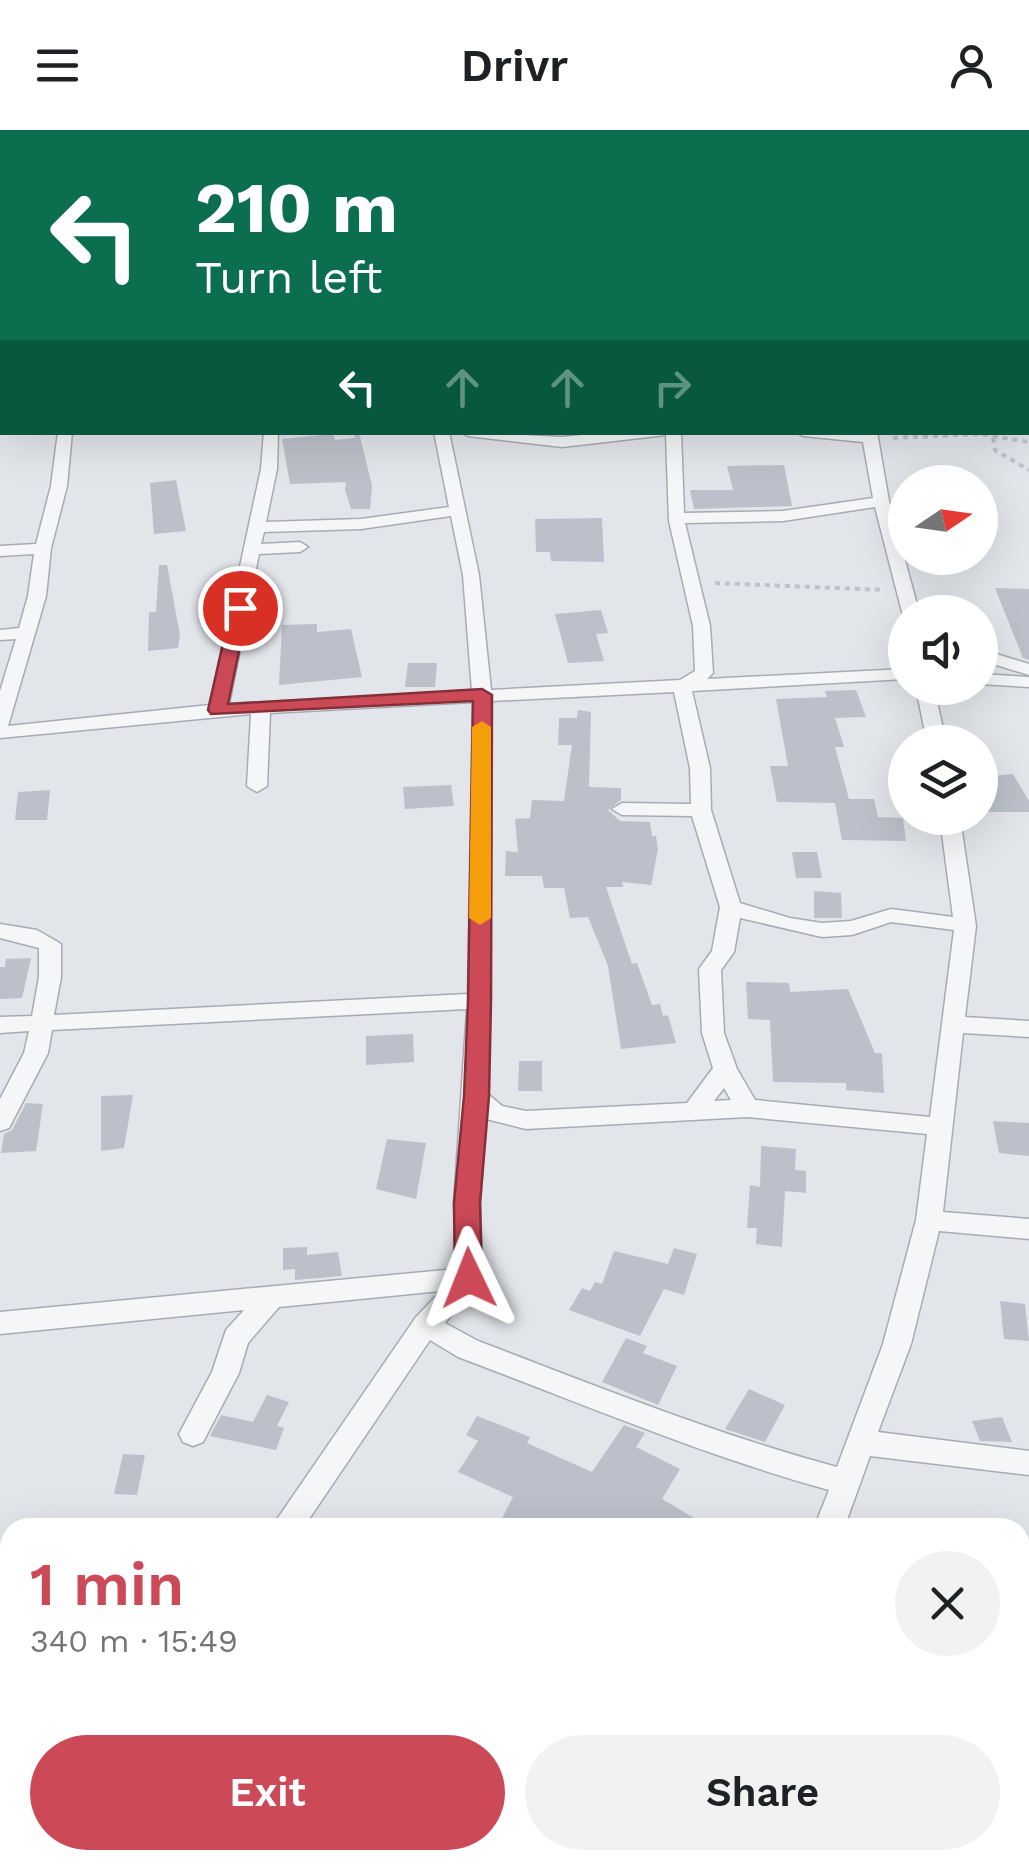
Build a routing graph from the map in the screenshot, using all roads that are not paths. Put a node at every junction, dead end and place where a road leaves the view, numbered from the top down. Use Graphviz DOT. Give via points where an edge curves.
graph roads {
  1 [pos="65,435"];
  2 [pos="272,435"];
  3 [pos="442,435"];
  4 [pos="496,435"];
  5 [pos="631,435"];
  6 [pos="674,435"];
  7 [pos="869,436"];
  8 [pos="882,501"];
  9 [pos="459,510"];
  10 [pos="680,518"];
  11 [pos="255,527"];
  12 [pos="300,547"];
  13 [pos="43,548"];
  14 [pos="253,549"];
  15 [pos="0,551"];
  16 [pos="909,595"];
  17 [pos="28,633"];
  18 [pos="0,635"];
  19 [pos="998,660"];
  20 [pos="1029,670"];
  21 [pos="888,675"];
  22 [pos="998,681"];
  23 [pos="1029,682"];
  24 [pos="682,687"];
  25 [pos="482,695"];
  26 [pos="262,708"];
  27 [pos="218,710"];
  28 [pos="0,723"];
  29 [pos="0,732"];
  30 [pos="258,786"];
  31 [pos="622,809"];
  32 [pos="701,810"];
  33 [pos="953,835"];
  34 [pos="731,907"];
  35 [pos="966,926"];
  36 [pos="0,931"];
  37 [pos="479,1001"];
  38 [pos="43,1024"];
  39 [pos="951,1024"];
  40 [pos="0,1025"];
  41 [pos="1029,1029"];
  42 [pos="725,1069"];
  43 [pos="476,1096"];
  44 [pos="746,1108"];
  45 [pos="693,1112"];
  46 [pos="0,1122"];
  47 [pos="940,1127"];
  48 [pos="929,1220"];
  49 [pos="1029,1229"];
  50 [pos="469,1278"];
  51 [pos="272,1297"];
  52 [pos="0,1324"];
  53 [pos="426,1325"];
  54 [pos="194,1434"];
  55 [pos="858,1442"];
  56 [pos="1029,1462"];
  57 [pos="847,1482"];
  58 [pos="293,1518"];
  59 [pos="833,1518"];
  1 -- 13 [label="street"];
  2 -- 11 [label="street"];
  3 -- 9 [label="street"];
  4 -- 5 [label="street" via="562,442"];
  6 -- 10 [label="street"];
  7 -- 8 [label="street"];
  8 -- 10 [label="street" via="783,516"];
  8 -- 16 [label="street"];
  9 -- 11 [label="street" via="361,524"];
  9 -- 25 [label="street"];
  10 -- 24 [label="street" via="705,660 704,673"];
  11 -- 14 [label="street"];
  12 -- 14 [label="street"];
  13 -- 15 [label="street"];
  13 -- 17 [label="street"];
  14 -- 27 [label="street"];
  17 -- 18 [label="street"];
  17 -- 28 [label="street"];
  19 -- 20 [label="street"];
  21 -- 24 [label="street"];
  22 -- 23 [label="street"];
  24 -- 25 [label="street"];
  24 -- 32 [label="street" via="700,768"];
  25 -- 26 [label="street"];
  25 -- 37 [label="street"];
  26 -- 27 [label="street"];
  26 -- 30 [label="street"];
  27 -- 29 [label="street"];
  31 -- 32 [label="street"];
  32 -- 34 [label="street"];
  33 -- 35 [label="street"];
  34 -- 35 [label="street" via="826,929 898,915"];
  34 -- 42 [label="street" via="723,952 710,969 713,1034"];
  35 -- 39 [label="street"];
  36 -- 38 [label="street" via="50,944"];
  37 -- 38 [label="street"];
  37 -- 43 [label="street"];
  38 -- 40 [label="street"];
  38 -- 46 [label="street" via="36,1053"];
  39 -- 41 [label="street"];
  39 -- 47 [label="street"];
  42 -- 44 [label="street"];
  42 -- 45 [label="street"];
  43 -- 45 [label="street" via="495,1113 526,1120"];
  43 -- 50 [label="street"];
  44 -- 45 [label="street"];
  44 -- 47 [label="street"];
  47 -- 48 [label="street"];
  48 -- 49 [label="street"];
  48 -- 55 [label="street" via="897,1344"];
  50 -- 51 [label="street"];
  50 -- 53 [label="street"];
  51 -- 52 [label="street"];
  51 -- 54 [label="street" via="236,1338"];
  53 -- 57 [label="street" via="468,1350 765,1460"];
  53 -- 58 [label="street"];
  55 -- 56 [label="street"];
  55 -- 57 [label="street"];
  57 -- 59 [label="street"];
}
